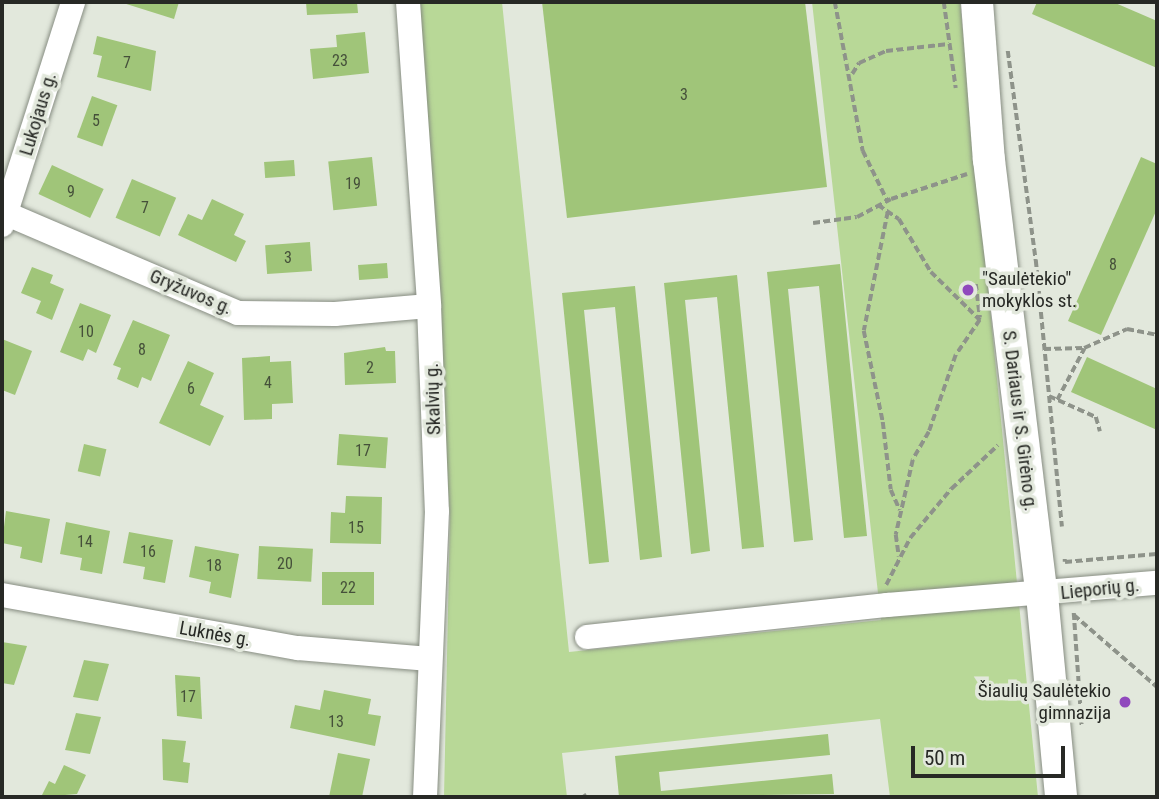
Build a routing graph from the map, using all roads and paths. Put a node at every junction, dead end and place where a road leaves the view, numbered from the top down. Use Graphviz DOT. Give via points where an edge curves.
graph roads {
  1 [pos="73,2"];
  2 [pos="408,2"];
  3 [pos="835,2"];
  4 [pos="977,2"];
  5 [pos="1007,42"];
  6 [pos="949,44"];
  7 [pos="852,75"];
  8 [pos="989,160"];
  9 [pos="887,200"];
  10 [pos="878,205"];
  11 [pos="888,212"];
  12 [pos="5,219"];
  13 [pos="813,223"];
  14 [pos="429,306"];
  15 [pos="1157,335"];
  16 [pos="1084,348"];
  17 [pos="1044,349"];
  18 [pos="1049,396"];
  19 [pos="1057,400"];
  20 [pos="1021,431"];
  21 [pos="1100,431"];
  22 [pos="900,512"];
  23 [pos="1063,537"];
  24 [pos="1064,550"];
  25 [pos="1157,554"];
  26 [pos="899,557"];
  27 [pos="1065,562"];
  28 [pos="1157,583"];
  29 [pos="2,595"];
  30 [pos="1063,601"];
  31 [pos="887,605"];
  32 [pos="587,637"];
  33 [pos="430,659"];
  34 [pos="1157,687"];
  35 [pos="1083,738"];
  36 [pos="425,797"];
  37 [pos="1061,797"];
  1 -- 12 [label="street, Lukojaus g."];
  2 -- 14 [label="street, Skalvių g."];
  3 -- 7 [label="path"];
  4 -- 8 [label="street, S. Dariaus ir S. Girėno g."];
  5 -- 17 [label="path"];
  6 -- 7 [label="path" via="886,51 859,63"];
  7 -- 9 [label="path" via="863,151"];
  8 -- 9 [label="path" via="960,178"];
  8 -- 20 [label="street, S. Dariaus ir S. Girėno g."];
  9 -- 10 [label="path"];
  10 -- 11 [label="path"];
  10 -- 13 [label="path" via="857,217"];
  11 -- 22 [label="path" via="864,331 891,490"];
  11 -- 22 [label="path" via="899,219 947,291 980,320 948,375 929,432 913,460"];
  12 -- 14 [label="street, Gryžuvos g." via="238,313 335,314"];
  14 -- 33 [label="street, Skalvių g." via="437,510"];
  15 -- 16 [label="path" via="1128,328"];
  16 -- 17 [label="path"];
  16 -- 19 [label="path"];
  17 -- 18 [label="path"];
  18 -- 19 [label="path"];
  18 -- 23 [label="path"];
  19 -- 21 [label="path" via="1096,417"];
  20 -- 26 [label="path" via="994,448 951,489"];
  20 -- 30 [label="street, S. Dariaus ir S. Girėno g."];
  22 -- 26 [label="path"];
  24 -- 27 [label="path"];
  25 -- 27 [label="path"];
  26 -- 31 [label="path" via="887,578"];
  27 -- 30 [label="path"];
  28 -- 30 [label="street, Lieporių g."];
  29 -- 33 [label="street, Luknės g." via="298,649"];
  30 -- 31 [label="street, Lieporių g."];
  30 -- 34 [label="path"];
  30 -- 35 [label="path"];
  30 -- 37 [label="street, S. Dariaus ir S. Girėno g."];
  31 -- 32 [label="street, Lieporių g."];
  33 -- 36 [label="street, Skalvių g."];
}
